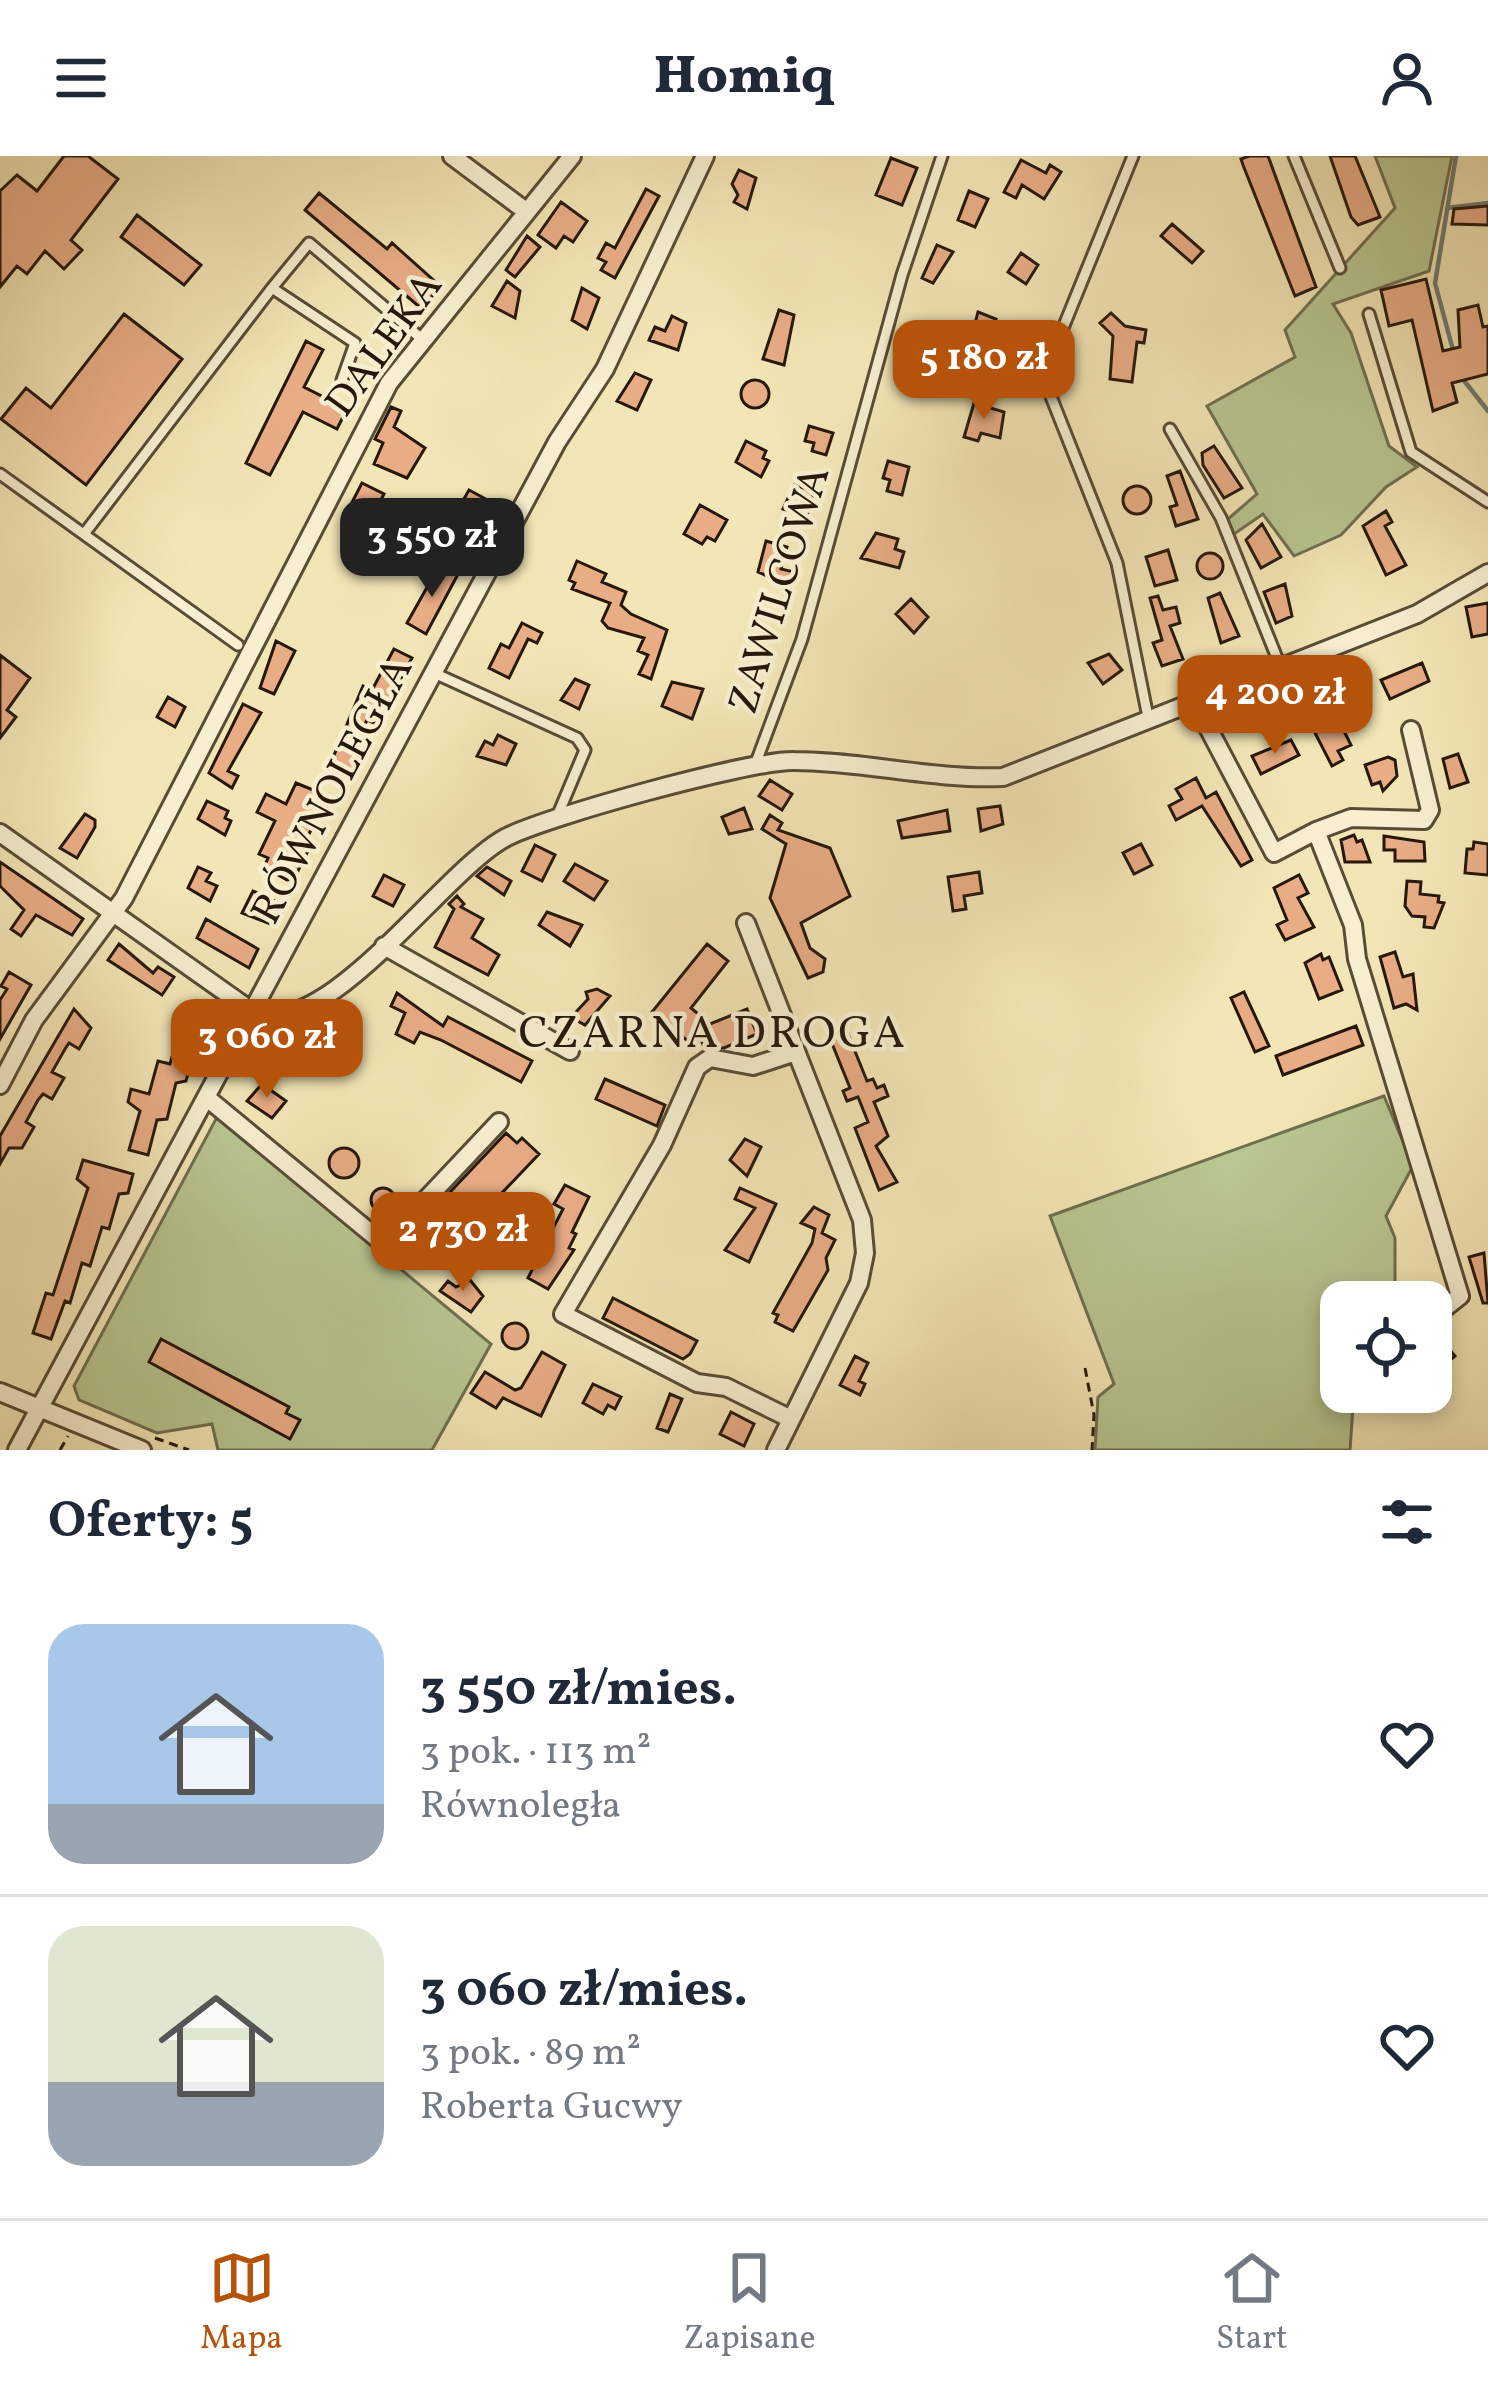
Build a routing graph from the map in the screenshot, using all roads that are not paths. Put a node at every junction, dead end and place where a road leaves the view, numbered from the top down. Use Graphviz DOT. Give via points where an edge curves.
graph roads {
  1 [pos="452,156"];
  2 [pos="572,156"];
  3 [pos="705,156"];
  4 [pos="942,156"];
  5 [pos="1133,156"];
  6 [pos="1294,156"];
  7 [pos="526,212"];
  8 [pos="1340,268"];
  9 [pos="272,288"];
  10 [pos="1370,314"];
  11 [pos="423,340"];
  12 [pos="342,380"];
  13 [pos="1170,429"];
  14 [pos="0,474"];
  15 [pos="1488,502"];
  16 [pos="84,534"];
  17 [pos="1488,573"];
  18 [pos="238,644"];
  19 [pos="1281,668"];
  20 [pos="434,674"];
  21 [pos="1194,701"];
  22 [pos="1148,717"];
  23 [pos="1411,730"];
  24 [pos="755,765"];
  25 [pos="556,821"];
  26 [pos="1316,831"];
  27 [pos="0,832"];
  28 [pos="113,909"];
  29 [pos="746,923"];
  30 [pos="384,946"];
  31 [pos="253,1012"];
  32 [pos="570,1052"];
  33 [pos="796,1052"];
  34 [pos="0,1084"];
  35 [pos="207,1098"];
  36 [pos="499,1121"];
  37 [pos="1452,1302"];
  38 [pos="0,1392"];
  39 [pos="41,1405"];
  40 [pos="791,1419"];
  41 [pos="17,1450"];
  42 [pos="142,1450"];
  43 [pos="776,1450"];
  1 -- 7 [label="street"];
  2 -- 7 [label="street, DALEKA"];
  3 -- 20 [label="street, RÓWNOLEGŁA" via="605,369 557,442"];
  4 -- 24 [label="lane, ZAWILCOWA" via="802,639"];
  5 -- 22 [label="lane" via="1052,355 1048,389 1117,563"];
  6 -- 8 [label="lane"];
  7 -- 11 [label="street, DALEKA"];
  9 -- 11 [label="lane" via="309,243"];
  9 -- 12 [label="lane" via="355,344"];
  9 -- 16 [label="lane"];
  10 -- 15 [label="lane" via="1412,452"];
  11 -- 28 [label="street, DALEKA" via="356,437 236,684"];
  13 -- 19 [label="lane" via="1221,518"];
  14 -- 16 [label="lane"];
  16 -- 18 [label="lane"];
  17 -- 19 [label="street" via="1417,614"];
  19 -- 21 [label="street"];
  20 -- 25 [label="lane" via="577,738 585,750"];
  20 -- 31 [label="street, RÓWNOLEGŁA"];
  21 -- 22 [label="street"];
  21 -- 26 [label="street" via="1274,854"];
  22 -- 24 [label="street" via="1003,777 825,762"];
  23 -- 26 [label="street" via="1428,790 1424,820 1351,818"];
  24 -- 25 [label="street"];
  25 -- 30 [label="street" via="481,852"];
  26 -- 37 [label="street" via="1353,925 1460,1296"];
  27 -- 28 [label="street"];
  28 -- 31 [label="street"];
  28 -- 34 [label="street, DALEKA" via="34,1020"];
  29 -- 33 [label="street"];
  30 -- 31 [label="street" via="298,1013"];
  30 -- 32 [label="street"];
  31 -- 35 [label="street"];
  33 -- 40 [label="street" via="862,1220 865,1253 859,1283"];
  33 -- 40 [label="street" via="753,1066 710,1058 697,1066 662,1144 563,1314 676,1373"];
  35 -- 36 [label="street" via="384,1244"];
  35 -- 39 [label="street"];
  38 -- 39 [label="street"];
  39 -- 41 [label="street"];
  39 -- 42 [label="street"];
  40 -- 43 [label="street"];
}
